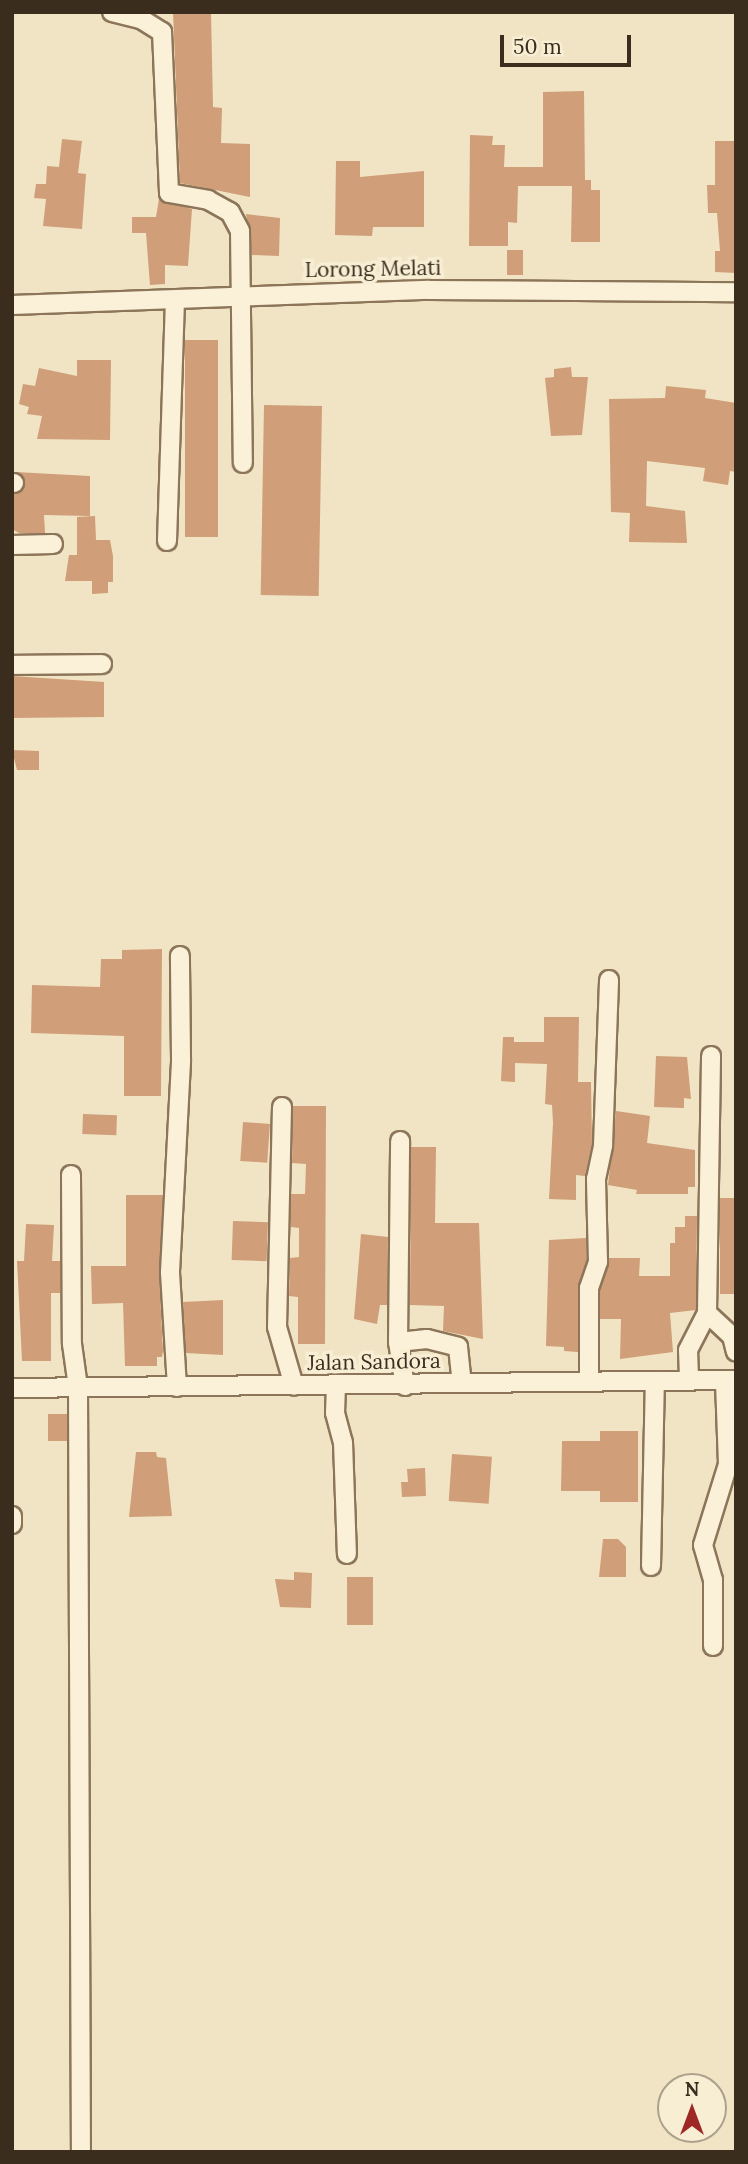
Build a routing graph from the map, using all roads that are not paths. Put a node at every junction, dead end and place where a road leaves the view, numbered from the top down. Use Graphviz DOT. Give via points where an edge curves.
graph roads {
  1 [pos="112,12"];
  2 [pos="736,292"];
  3 [pos="240,295"];
  4 [pos="175,302"];
  5 [pos="12,305"];
  6 [pos="243,463"];
  7 [pos="167,541"];
  8 [pos="53,544"];
  9 [pos="12,545"];
  10 [pos="102,664"];
  11 [pos="12,665"];
  12 [pos="180,956"];
  13 [pos="609,980"];
  14 [pos="711,1056"];
  15 [pos="282,1107"];
  16 [pos="400,1141"];
  17 [pos="71,1175"];
  18 [pos="707,1313"];
  19 [pos="398,1342"];
  20 [pos="736,1352"];
  21 [pos="689,1378"];
  22 [pos="589,1381"];
  23 [pos="730,1381"];
  24 [pos="655,1382"];
  25 [pos="462,1383"];
  26 [pos="336,1385"];
  27 [pos="294,1386"];
  28 [pos="405,1386"];
  29 [pos="78,1387"];
  30 [pos="177,1387"];
  31 [pos="12,1388"];
  32 [pos="12,1516"];
  33 [pos="12,1524"];
  34 [pos="347,1553"];
  35 [pos="651,1566"];
  36 [pos="713,1646"];
  37 [pos="81,2152"];
  1 -- 3 [label="street" via="141,19 162,32 166,184 169,193 208,200 230,212 240,231"];
  2 -- 3 [label="street, Lorong Melati"];
  3 -- 4 [label="street, Lorong Melati"];
  3 -- 6 [label="street"];
  4 -- 5 [label="street, Lorong Melati"];
  4 -- 7 [label="street"];
  8 -- 9 [label="street"];
  10 -- 11 [label="street"];
  12 -- 30 [label="street" via="181,1059 170,1272"];
  13 -- 22 [label="street" via="603,1145 596,1179 598,1262 589,1288"];
  14 -- 18 [label="street"];
  15 -- 27 [label="street" via="277,1327"];
  16 -- 19 [label="street"];
  17 -- 29 [label="street" via="72,1344"];
  18 -- 20 [label="street" via="732,1336"];
  18 -- 21 [label="street" via="688,1350"];
  19 -- 25 [label="street" via="427,1339 454,1343 461,1354"];
  19 -- 28 [label="street"];
  21 -- 23 [label="street, Jalan Sandora"];
  21 -- 24 [label="street, Jalan Sandora"];
  22 -- 24 [label="street, Jalan Sandora"];
  22 -- 25 [label="street, Jalan Sandora"];
  23 -- 36 [label="street" via="728,1464 703,1545 712,1580"];
  24 -- 35 [label="street"];
  25 -- 28 [label="street, Jalan Sandora"];
  26 -- 27 [label="street, Jalan Sandora"];
  26 -- 28 [label="street, Jalan Sandora"];
  26 -- 34 [label="street"];
  27 -- 30 [label="street, Jalan Sandora"];
  29 -- 30 [label="street, Jalan Sandora"];
  29 -- 31 [label="street, Jalan Sandora"];
  29 -- 37 [label="street"];
  32 -- 33 [label="street"];
}
